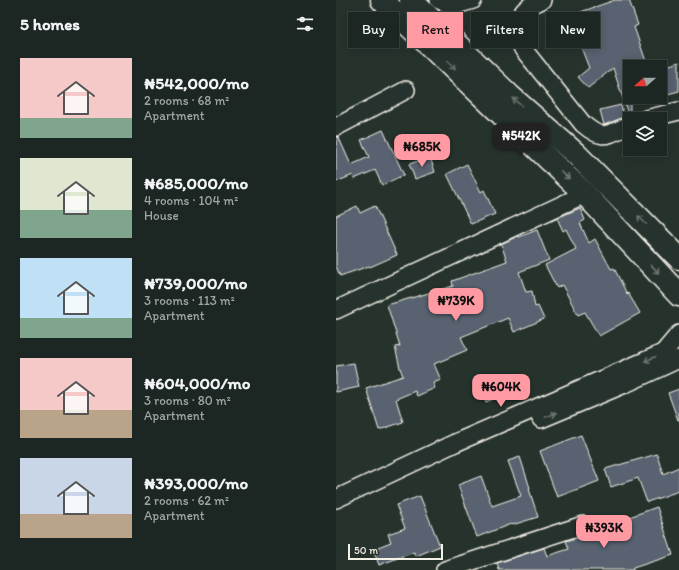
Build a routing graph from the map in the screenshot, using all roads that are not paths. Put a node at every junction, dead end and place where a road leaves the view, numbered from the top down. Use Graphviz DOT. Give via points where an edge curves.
graph roads {
  1 [pos="382,0"];
  2 [pos="411,0"];
  3 [pos="439,0"];
  4 [pos="473,0"];
  5 [pos="542,0"];
  6 [pos="406,90"];
  7 [pos="679,111"];
  8 [pos="667,114"];
  9 [pos="336,127"];
  10 [pos="623,128"];
  11 [pos="585,194"];
  12 [pos="679,258"];
  13 [pos="679,295"];
  14 [pos="336,310"];
  15 [pos="679,334"];
  16 [pos="679,359"];
  17 [pos="566,402"];
  18 [pos="336,499"];
  19 [pos="336,510"];
  20 [pos="583,524"];
  21 [pos="445,570"];
  1 -- 11 [label="main road, one-way"];
  12 -- 2 [label="main road, one-way" via="590,168 510,96"];
  3 -- 4 [label="street" via="453,6"];
  5 -- 10 [label="street" via="523,11 517,25 518,39 523,49 583,124 593,132 606,135"];
  6 -- 9 [label="street"];
  7 -- 8 [label="street"];
  11 -- 13 [label="main road, one-way"];
  11 -- 14 [label="street"];
  15 -- 17 [label="street, one-way" via="663,353"];
  16 -- 17 [label="street" via="625,384"];
  17 -- 18 [label="street" via="455,444"];
  19 -- 17 [label="street, one-way"];
  20 -- 21 [label="street"];
}
